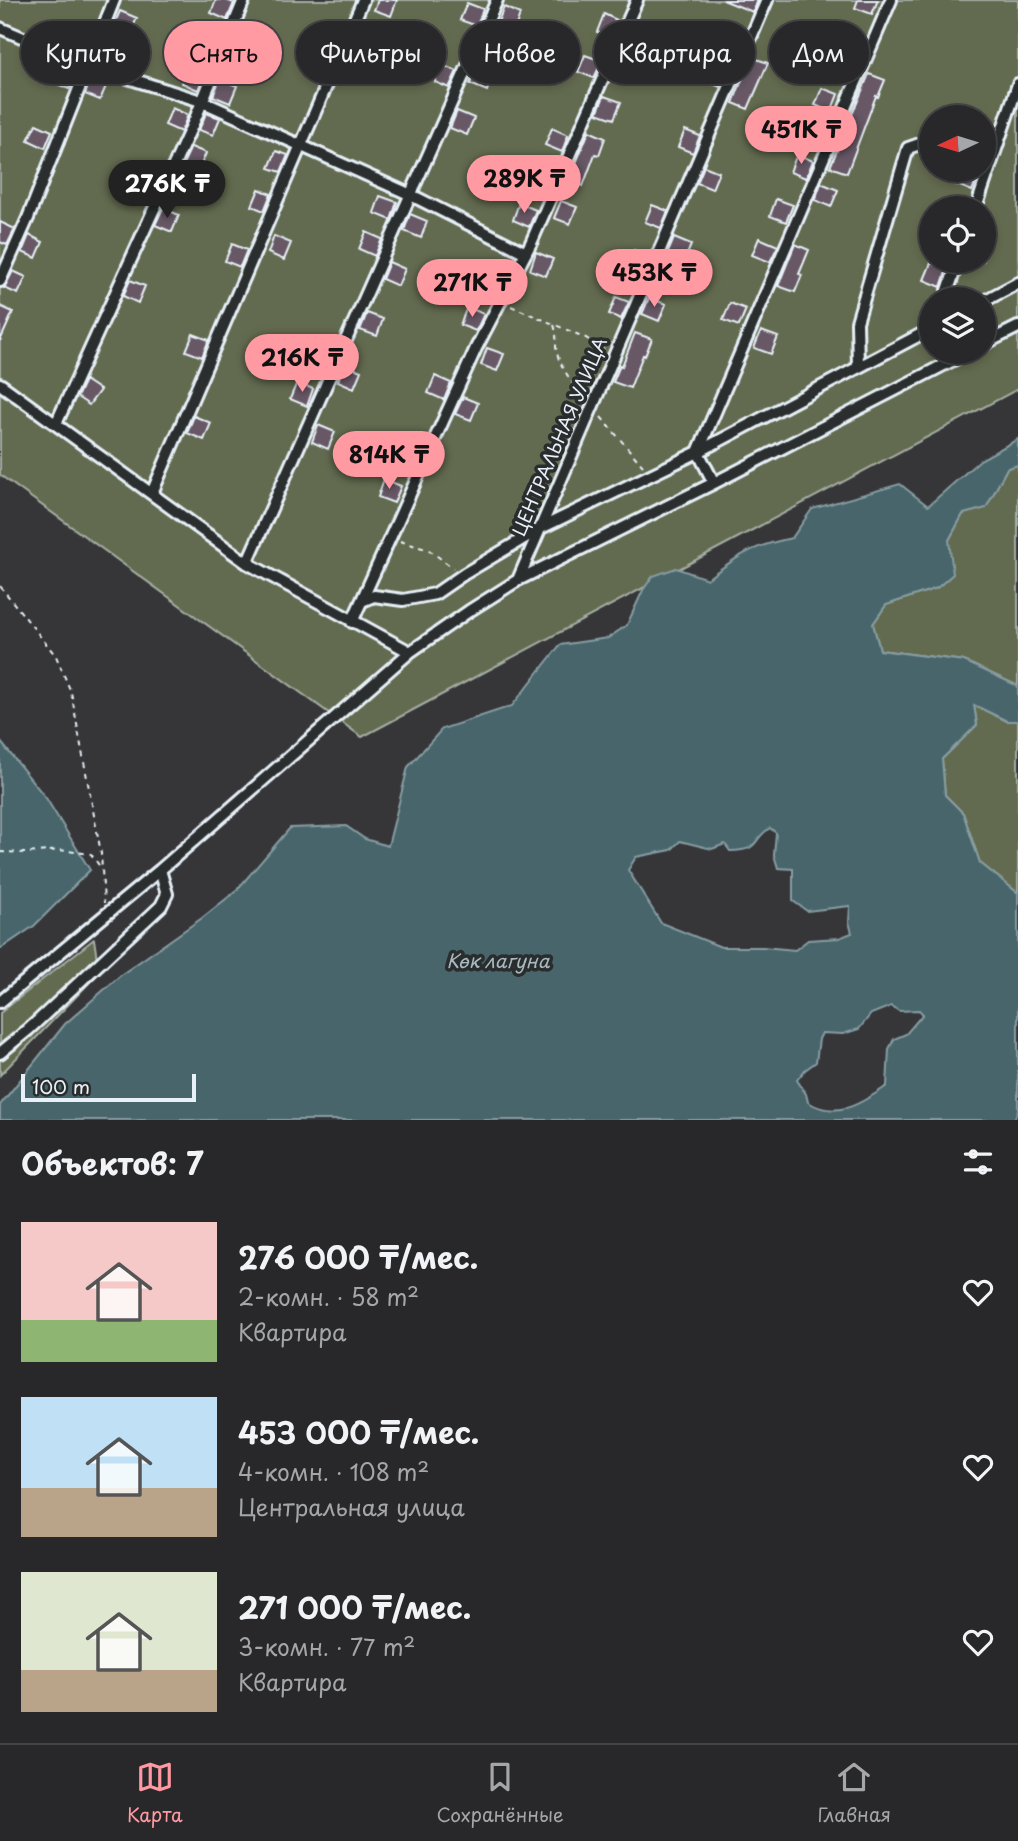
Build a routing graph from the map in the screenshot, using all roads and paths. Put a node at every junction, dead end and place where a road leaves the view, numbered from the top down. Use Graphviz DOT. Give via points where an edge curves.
graph roads {
  1 [pos="114,0"];
  2 [pos="244,0"];
  3 [pos="363,0"];
  4 [pos="497,0"];
  5 [pos="637,0"];
  6 [pos="767,0"];
  7 [pos="891,0"];
  8 [pos="105,21"];
  9 [pos="0,28"];
  10 [pos="21,37"];
  11 [pos="80,84"];
  12 [pos="147,84"];
  13 [pos="1018,84"];
  14 [pos="201,101"];
  15 [pos="996,139"];
  16 [pos="919,144"];
  17 [pos="300,145"];
  18 [pos="409,194"];
  19 [pos="526,253"];
  20 [pos="0,281"];
  21 [pos="1018,283"];
  22 [pos="996,295"];
  23 [pos="502,302"];
  24 [pos="1018,327"];
  25 [pos="919,335"];
  26 [pos="996,338"];
  27 [pos="614,357"];
  28 [pos="946,364"];
  29 [pos="858,367"];
  30 [pos="0,384"];
  31 [pos="56,424"];
  32 [pos="698,452"];
  33 [pos="714,483"];
  34 [pos="152,494"];
  35 [pos="541,528"];
  36 [pos="391,539"];
  37 [pos="247,563"];
  38 [pos="464,574"];
  39 [pos="518,580"];
  40 [pos="0,586"];
  41 [pos="362,601"];
  42 [pos="352,622"];
  43 [pos="410,652"];
  44 [pos="0,852"];
  45 [pos="102,869"];
  46 [pos="160,870"];
  47 [pos="105,916"];
  48 [pos="0,1002"];
  49 [pos="0,1053"];
  1 -- 8 [label="street"];
  2 -- 14 [label="street"];
  3 -- 17 [label="street"];
  4 -- 18 [label="street"];
  5 -- 19 [label="street"];
  6 -- 27 [label="street, ЦЕНТРАЛЬНАЯ УЛИЦА"];
  7 -- 32 [label="street"];
  9 -- 10 [label="street"];
  11 -- 20 [label="street"];
  12 -- 14 [label="street"];
  13 -- 15 [label="street"];
  14 -- 17 [label="street"];
  14 -- 31 [label="street"];
  16 -- 29 [label="street" via="908,148 858,322"];
  17 -- 18 [label="street"];
  17 -- 34 [label="street"];
  18 -- 19 [label="street"];
  18 -- 37 [label="street"];
  19 -- 23 [label="street"];
  21 -- 22 [label="street"];
  23 -- 27 [label="path" via="586,338"];
  23 -- 36 [label="street" via="476,348"];
  24 -- 26 [label="street"];
  25 -- 29 [label="street"];
  27 -- 35 [label="street, ЦЕНТРАЛЬНАЯ УЛИЦА"];
  28 -- 33 [label="street"];
  29 -- 32 [label="street"];
  30 -- 31 [label="street"];
  31 -- 34 [label="street"];
  32 -- 33 [label="street"];
  32 -- 35 [label="street"];
  33 -- 39 [label="street"];
  34 -- 37 [label="street"];
  35 -- 38 [label="street"];
  35 -- 39 [label="street, ЦЕНТРАЛЬНАЯ УЛИЦА"];
  36 -- 38 [label="path" via="429,550"];
  36 -- 41 [label="street"];
  37 -- 42 [label="street"];
  38 -- 41 [label="street" via="435,594 403,600 374,596"];
  39 -- 43 [label="street"];
  40 -- 45 [label="path" via="56,656 71,692"];
  41 -- 42 [label="street"];
  42 -- 43 [label="street"];
  43 -- 46 [label="street"];
  44 -- 45 [label="path" via="59,850 91,855"];
  45 -- 47 [label="path"];
  46 -- 47 [label="street"];
  46 -- 49 [label="street" via="167,894 161,906"];
  47 -- 48 [label="street"];
}
